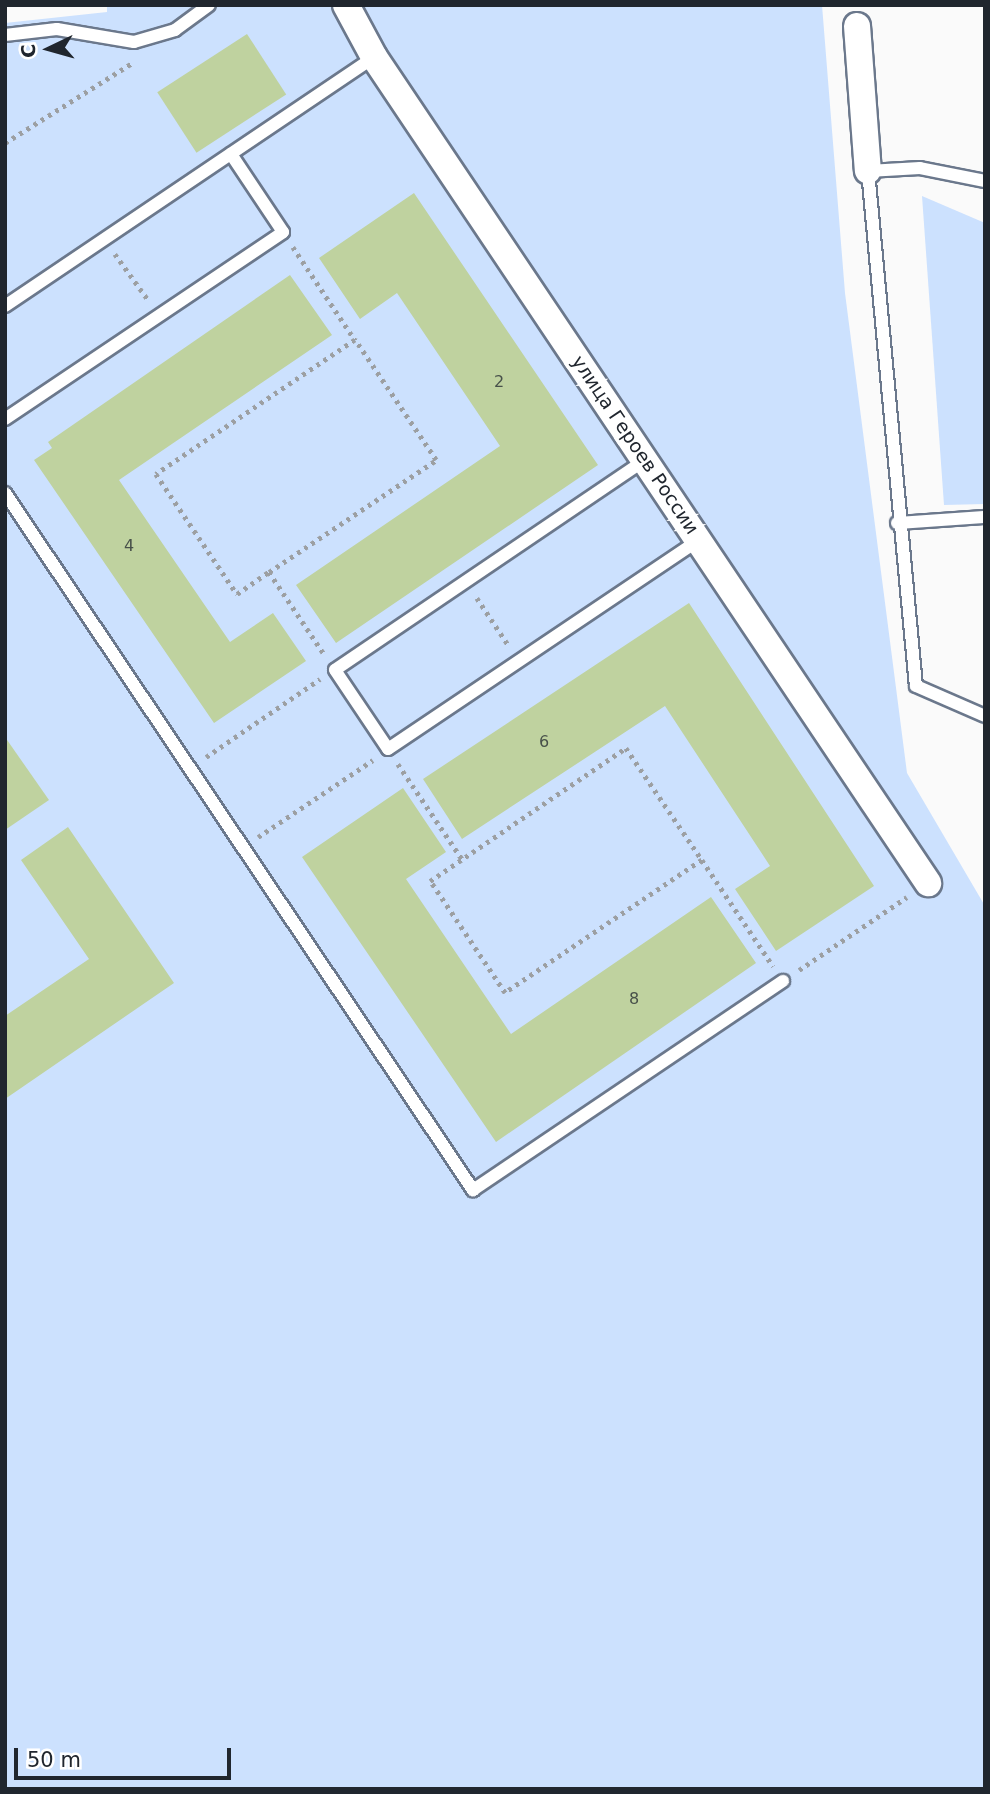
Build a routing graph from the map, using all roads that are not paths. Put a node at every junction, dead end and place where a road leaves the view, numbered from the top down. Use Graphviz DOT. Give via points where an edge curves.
graph roads {
  1 [pos="209,5"];
  2 [pos="346,5"];
  3 [pos="857,26"];
  4 [pos="5,35"];
  5 [pos="374,57"];
  6 [pos="230,154"];
  7 [pos="868,171"];
  8 [pos="985,181"];
  9 [pos="5,306"];
  10 [pos="5,419"];
  11 [pos="645,460"];
  12 [pos="5,494"];
  13 [pos="985,517"];
  14 [pos="897,523"];
  15 [pos="699,540"];
  16 [pos="985,716"];
  17 [pos="929,883"];
  18 [pos="783,981"];
  1 -- 4 [label="lane" via="175,30 134,42 57,29"];
  2 -- 5 [label="street, улица Героев России"];
  3 -- 7 [label="street"];
  5 -- 6 [label="lane"];
  5 -- 11 [label="street, улица Героев России"];
  6 -- 9 [label="lane"];
  6 -- 10 [label="lane" via="283,232"];
  7 -- 8 [label="lane" via="920,168"];
  7 -- 14 [label="lane"];
  11 -- 15 [label="street, улица Героев России"];
  11 -- 15 [label="lane" via="335,670 388,750"];
  12 -- 18 [label="lane" via="473,1190"];
  13 -- 14 [label="lane"];
  14 -- 16 [label="lane" via="916,686"];
  15 -- 17 [label="street, улица Героев России"];
}
